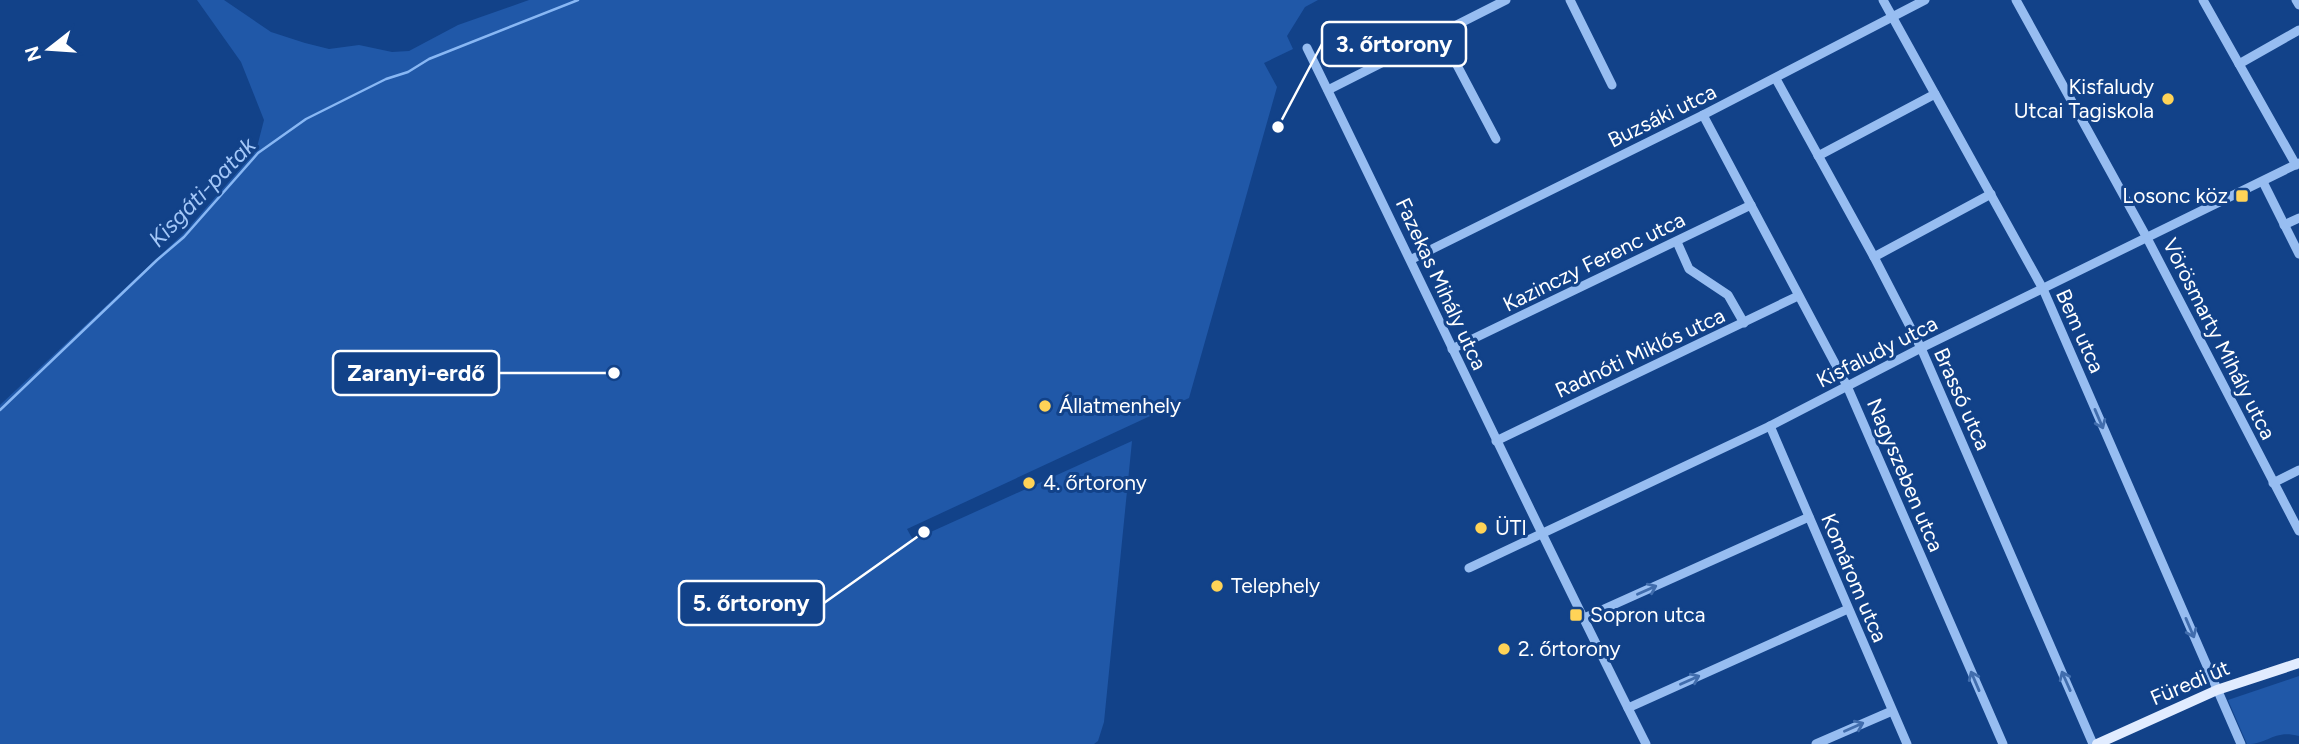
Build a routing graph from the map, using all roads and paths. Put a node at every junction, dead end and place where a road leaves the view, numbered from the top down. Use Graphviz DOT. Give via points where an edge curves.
graph roads {
  1 [pos="1506,0"];
  2 [pos="1570,0"];
  3 [pos="1883,0"];
  4 [pos="1926,0"];
  5 [pos="2016,0"];
  6 [pos="2203,0"];
  7 [pos="2296,0"];
  8 [pos="2299,5"];
  9 [pos="1892,17"];
  10 [pos="2299,30"];
  11 [pos="1440,33"];
  12 [pos="1307,48"];
  13 [pos="2239,64"];
  14 [pos="1776,79"];
  15 [pos="1612,85"];
  16 [pos="1328,90"];
  17 [pos="1935,94"];
  18 [pos="1703,116"];
  19 [pos="1496,139"];
  20 [pos="1818,156"];
  21 [pos="2298,164"];
  22 [pos="2263,182"];
  23 [pos="1991,194"];
  24 [pos="1751,205"];
  25 [pos="2299,218"];
  26 [pos="2284,225"];
  27 [pos="2147,238"];
  28 [pos="1677,242"];
  29 [pos="2299,254"];
  30 [pos="1874,257"];
  31 [pos="1412,259"];
  32 [pos="2043,289"];
  33 [pos="1798,296"];
  34 [pos="1744,323"];
  35 [pos="1921,348"];
  36 [pos="1452,349"];
  37 [pos="1847,386"];
  38 [pos="1770,426"];
  39 [pos="1496,441"];
  40 [pos="2299,470"];
  41 [pos="2273,483"];
  42 [pos="1809,517"];
  43 [pos="2299,531"];
  44 [pos="1542,534"];
  45 [pos="1469,568"];
  46 [pos="1848,609"];
  47 [pos="1584,618"];
  48 [pos="2299,663"];
  49 [pos="2217,690"];
  50 [pos="1628,708"];
  51 [pos="1892,711"];
  52 [pos="1646,744"];
  53 [pos="1816,744"];
  54 [pos="1907,744"];
  55 [pos="2003,744"];
  56 [pos="2095,744"];
  57 [pos="2241,744"];
  1 -- 11 [label="street"];
  2 -- 15 [label="street"];
  3 -- 9 [label="street, Bem utca"];
  4 -- 9 [label="street, Buzsáki utca"];
  5 -- 27 [label="street, Vörösmarty Mihály utca"];
  6 -- 13 [label="street"];
  7 -- 8 [label="street"];
  9 -- 14 [label="street, Buzsáki utca"];
  9 -- 17 [label="street, Bem utca"];
  10 -- 13 [label="street"];
  11 -- 16 [label="street"];
  11 -- 19 [label="street"];
  12 -- 16 [label="street, Fazekas Mihály utca"];
  13 -- 21 [label="street"];
  14 -- 18 [label="street, Buzsáki utca"];
  14 -- 20 [label="street, Brassó utca"];
  16 -- 31 [label="street, Fazekas Mihály utca"];
  17 -- 20 [label="street"];
  17 -- 23 [label="street, Bem utca"];
  18 -- 24 [label="street, Nagyszeben utca"];
  18 -- 31 [label="street, Buzsáki utca"];
  20 -- 30 [label="street, Brassó utca"];
  21 -- 22 [label="street, Kisfaludy utca"];
  22 -- 26 [label="street"];
  22 -- 27 [label="street, Kisfaludy utca"];
  23 -- 30 [label="street"];
  23 -- 32 [label="street, Bem utca"];
  24 -- 28 [label="street, Kazinczy Ferenc utca"];
  24 -- 33 [label="street, Nagyszeben utca"];
  25 -- 26 [label="street"];
  26 -- 29 [label="street"];
  27 -- 32 [label="street, Kisfaludy utca"];
  27 -- 41 [label="street, Vörösmarty Mihály utca"];
  28 -- 34 [label="street" via="1689,269 1728,295"];
  28 -- 36 [label="street, Kazinczy Ferenc utca"];
  30 -- 35 [label="street, Brassó utca"];
  31 -- 36 [label="street, Fazekas Mihály utca"];
  32 -- 35 [label="street, Kisfaludy utca"];
  32 -- 49 [label="street, Bem utca, one-way"];
  33 -- 34 [label="street, Radnóti Miklós utca"];
  33 -- 37 [label="street, Nagyszeben utca"];
  34 -- 39 [label="street, Radnóti Miklós utca"];
  35 -- 37 [label="street, Kisfaludy utca"];
  56 -- 35 [label="street, Brassó utca, one-way"];
  36 -- 39 [label="street, Fazekas Mihály utca"];
  37 -- 38 [label="street, Kisfaludy utca"];
  55 -- 37 [label="street, Nagyszeben utca, one-way"];
  38 -- 42 [label="street, Komárom utca"];
  38 -- 44 [label="street, Kisfaludy utca"];
  39 -- 44 [label="street, Fazekas Mihály utca"];
  40 -- 41 [label="street"];
  41 -- 43 [label="street, Vörösmarty Mihály utca"];
  42 -- 46 [label="street, Komárom utca"];
  47 -- 42 [label="street, one-way"];
  44 -- 45 [label="street, Kisfaludy utca"];
  44 -- 47 [label="street"];
  50 -- 46 [label="street, one-way"];
  46 -- 51 [label="street, Komárom utca"];
  47 -- 50 [label="street"];
  48 -- 49 [label="main road, Füredi út"];
  49 -- 56 [label="main road, Füredi út"];
  49 -- 57 [label="street, Bem utca"];
  50 -- 52 [label="street"];
  53 -- 51 [label="street, one-way"];
  51 -- 54 [label="street, Komárom utca"];
}
